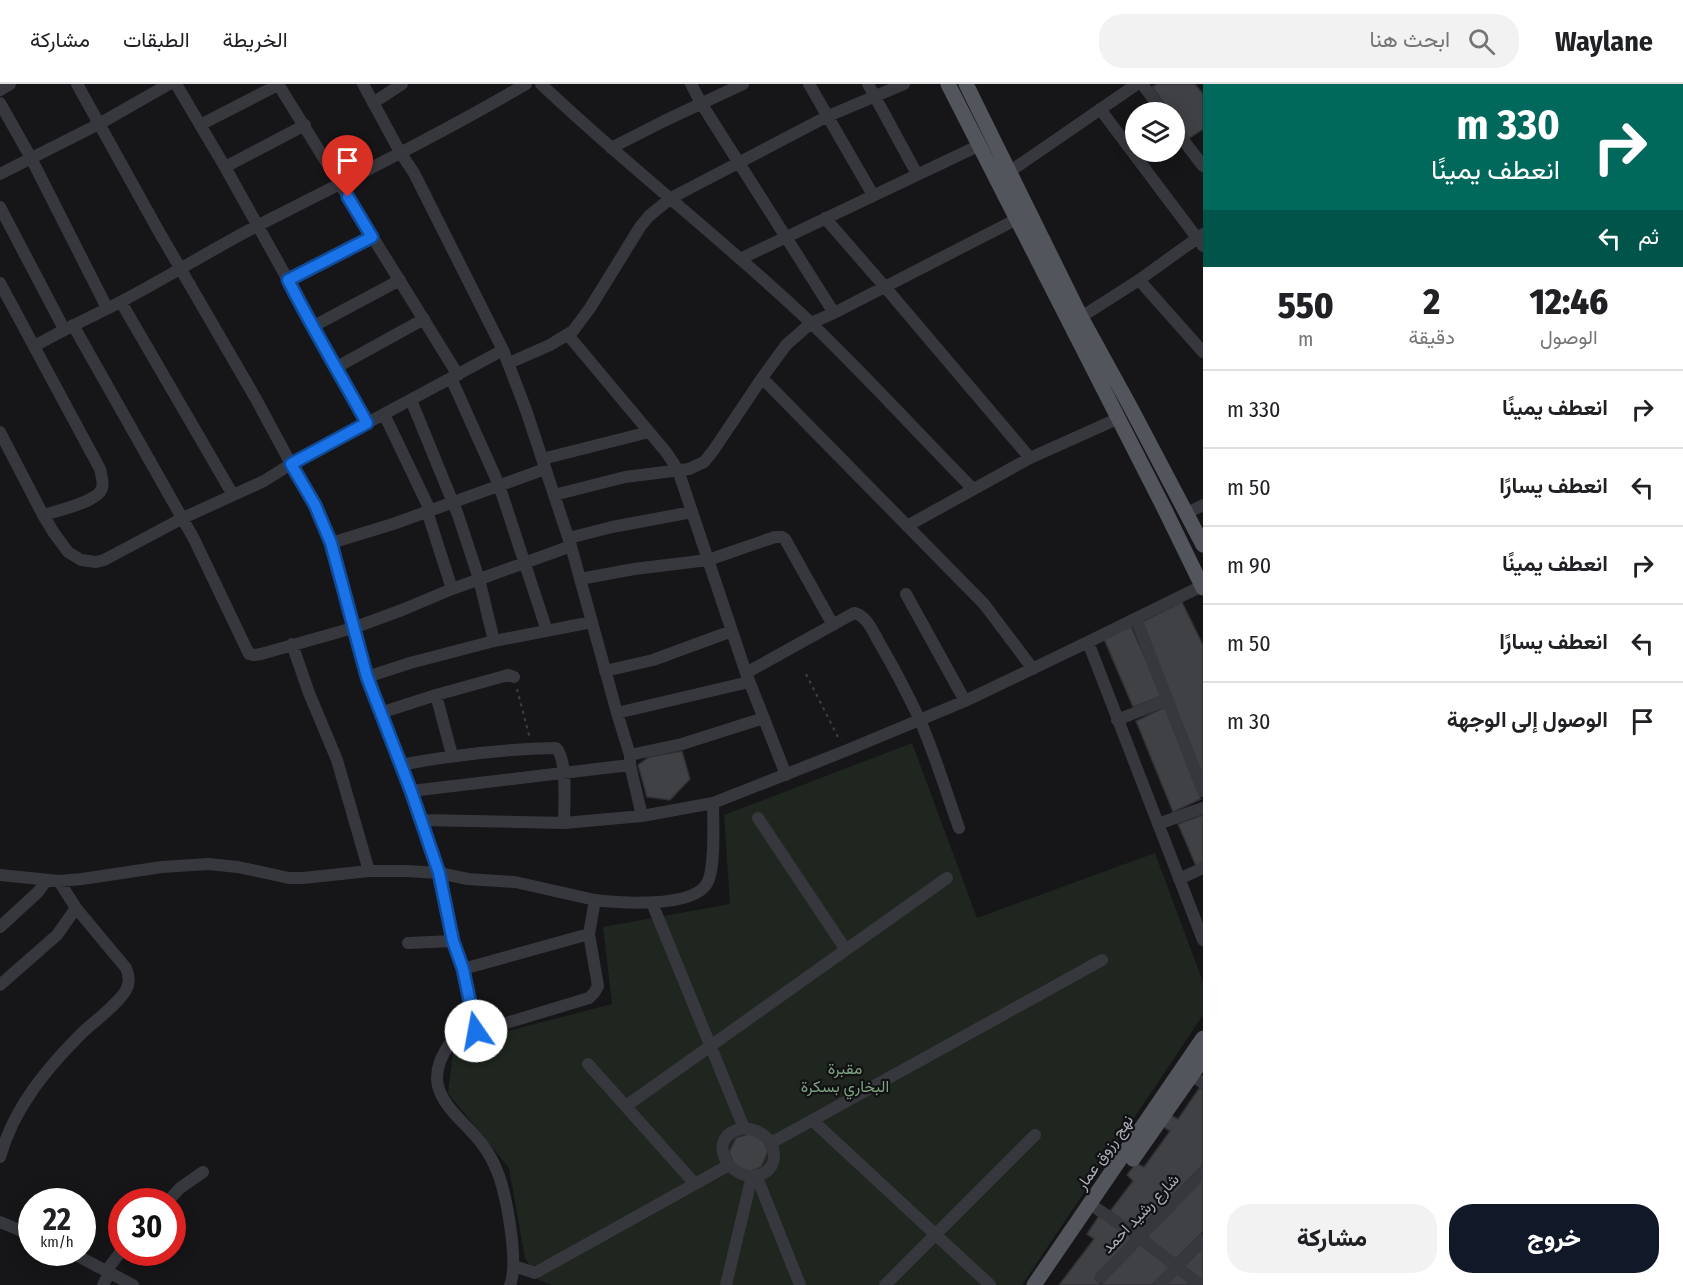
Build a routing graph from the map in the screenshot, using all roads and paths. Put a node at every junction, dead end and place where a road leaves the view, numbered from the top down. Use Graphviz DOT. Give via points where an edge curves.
graph roads {
  1 [pos="10,84"];
  2 [pos="77,84"];
  3 [pos="168,84"];
  4 [pos="176,84"];
  5 [pos="278,84"];
  6 [pos="363,84"];
  7 [pos="402,84"];
  8 [pos="526,84"];
  9 [pos="541,84"];
  10 [pos="691,84"];
  11 [pos="743,84"];
  12 [pos="808,84"];
  13 [pos="868,84"];
  14 [pos="904,84"];
  15 [pos="948,84"];
  16 [pos="966,84"];
  17 [pos="1137,84"];
  18 [pos="1142,84"];
  19 [pos="0,90"];
  20 [pos="874,96"];
  21 [pos="1156,102"];
  22 [pos="0,103"];
  23 [pos="373,103"];
  24 [pos="701,103"];
  25 [pos="1100,109"];
  26 [pos="826,117"];
  27 [pos="99,124"];
  28 [pos="200,125"];
  29 [pos="305,125"];
  30 [pos="1185,142"];
  31 [pos="980,145"];
  32 [pos="611,148"];
  33 [pos="400,152"];
  34 [pos="31,158"];
  35 [pos="740,163"];
  36 [pos="1203,166"];
  37 [pos="225,167"];
  38 [pos="1009,172"];
  39 [pos="0,174"];
  40 [pos="917,174"];
  41 [pos="339,184"];
  42 [pos="873,195"];
  43 [pos="671,198"];
  44 [pos="0,207"];
  45 [pos="825,218"];
  46 [pos="1017,219"];
  47 [pos="257,226"];
  48 [pos="786,236"];
  49 [pos="372,237"];
  50 [pos="1201,239"];
  51 [pos="740,259"];
  52 [pos="182,269"];
  53 [pos="288,280"];
  54 [pos="400,280"];
  55 [pos="1139,280"];
  56 [pos="0,283"];
  57 [pos="885,287"];
  58 [pos="121,302"];
  59 [pos="107,308"];
  60 [pos="834,313"];
  61 [pos="1081,317"];
  62 [pos="424,319"];
  63 [pos="811,323"];
  64 [pos="68,327"];
  65 [pos="312,327"];
  66 [pos="568,335"];
  67 [pos="35,346"];
  68 [pos="503,350"];
  69 [pos="1203,352"];
  70 [pos="508,363"];
  71 [pos="337,367"];
  72 [pos="454,376"];
  73 [pos="762,378"];
  74 [pos="411,400"];
  75 [pos="384,414"];
  76 [pos="1117,419"];
  77 [pos="367,423"];
  78 [pos="0,432"];
  79 [pos="649,432"];
  80 [pos="1030,458"];
  81 [pos="291,464"];
  82 [pos="544,464"];
  83 [pos="678,470"];
  84 [pos="499,485"];
  85 [pos="974,489"];
  86 [pos="233,495"];
  87 [pos="554,495"];
  88 [pos="453,502"];
  89 [pos="1203,505"];
  90 [pos="429,511"];
  91 [pos="692,512"];
  92 [pos="1186,513"];
  93 [pos="43,516"];
  94 [pos="183,518"];
  95 [pos="907,526"];
  96 [pos="570,542"];
  97 [pos="331,543"];
  98 [pos="1203,544"];
  99 [pos="708,560"];
  100 [pos="524,563"];
  101 [pos="480,579"];
  102 [pos="580,579"];
  103 [pos="1203,587"];
  104 [pos="452,589"];
  105 [pos="906,594"];
  106 [pos="1136,620"];
  107 [pos="592,622"];
  108 [pos="833,625"];
  109 [pos="353,628"];
  110 [pos="547,631"];
  111 [pos="732,631"];
  112 [pos="494,641"];
  113 [pos="1088,642"];
  114 [pos="292,644"];
  115 [pos="1033,669"];
  116 [pos="605,671"];
  117 [pos="806,674"];
  118 [pos="367,677"];
  119 [pos="514,678"];
  120 [pos="748,678"];
  121 [pos="436,695"];
  122 [pos="1167,700"];
  123 [pos="965,701"];
  124 [pos="380,713"];
  125 [pos="617,713"];
  126 [pos="764,718"];
  127 [pos="920,720"];
  128 [pos="1117,720"];
  129 [pos="532,748"];
  130 [pos="845,751"];
  131 [pos="452,755"];
  132 [pos="630,760"];
  133 [pos="400,765"];
  134 [pos="564,773"];
  135 [pos="786,775"];
  136 [pos="411,791"];
  137 [pos="1203,791"];
  138 [pos="714,803"];
  139 [pos="1203,808"];
  140 [pos="642,816"];
  141 [pos="758,818"];
  142 [pos="421,820"];
  143 [pos="564,823"];
  144 [pos="1158,824"];
  145 [pos="959,828"];
  146 [pos="1203,868"];
  147 [pos="369,872"];
  148 [pos="439,873"];
  149 [pos="0,875"];
  150 [pos="947,878"];
  151 [pos="1179,879"];
  152 [pos="53,880"];
  153 [pos="595,900"];
  154 [pos="652,903"];
  155 [pos="76,908"];
  156 [pos="1200,923"];
  157 [pos="0,927"];
  158 [pos="589,934"];
  159 [pos="1203,940"];
  160 [pos="453,941"];
  161 [pos="408,943"];
  162 [pos="846,950"];
  163 [pos="1102,960"];
  164 [pos="463,969"];
  165 [pos="0,985"];
  166 [pos="476,1031"];
  167 [pos="1203,1038"];
  168 [pos="711,1046"];
  169 [pos="1203,1059"];
  170 [pos="588,1064"];
  171 [pos="1193,1076"];
  172 [pos="626,1106"];
  173 [pos="812,1120"];
  174 [pos="744,1128"];
  175 [pos="1035,1135"];
  176 [pos="771,1143"];
  177 [pos="0,1157"];
  178 [pos="729,1165"];
  179 [pos="203,1172"];
  180 [pos="1203,1172"];
  181 [pos="754,1175"];
  182 [pos="695,1184"];
  183 [pos="180,1188"];
  184 [pos="1094,1206"];
  185 [pos="0,1222"];
  186 [pos="18,1229"];
  187 [pos="935,1234"];
  188 [pos="1139,1237"];
  189 [pos="1203,1240"];
  190 [pos="96,1265"];
  191 [pos="111,1266"];
  192 [pos="514,1266"];
  193 [pos="1177,1266"];
  194 [pos="108,1271"];
  195 [pos="1101,1277"];
  196 [pos="515,1283"];
  197 [pos="103,1285"];
  198 [pos="133,1285"];
  199 [pos="726,1285"];
  200 [pos="800,1285"];
  201 [pos="885,1285"];
  202 [pos="990,1285"];
  203 [pos="1034,1285"];
  204 [pos="1046,1285"];
  205 [pos="1159,1285"];
  206 [pos="1200,1285"];
  1 -- 19 [label="street"];
  2 -- 27 [label="street"];
  3 -- 27 [label="street"];
  4 -- 28 [label="street"];
  5 -- 28 [label="street"];
  5 -- 29 [label="street"];
  6 -- 23 [label="street"];
  7 -- 23 [label="street"];
  8 -- 33 [label="street"];
  9 -- 32 [label="street"];
  10 -- 24 [label="street"];
  11 -- 24 [label="street"];
  12 -- 26 [label="street"];
  13 -- 20 [label="street"];
  14 -- 20 [label="street"];
  15 -- 31 [label="main road"];
  16 -- 38 [label="main road"];
  17 -- 25 [label="street"];
  18 -- 21 [label="street"];
  20 -- 26 [label="street"];
  20 -- 40 [label="street"];
  22 -- 34 [label="street"];
  23 -- 33 [label="street"];
  24 -- 32 [label="street"];
  24 -- 35 [label="street"];
  25 -- 38 [label="street"];
  25 -- 50 [label="street"];
  26 -- 35 [label="street"];
  26 -- 42 [label="street"];
  27 -- 34 [label="street"];
  27 -- 52 [label="street"];
  28 -- 37 [label="street"];
  29 -- 37 [label="street"];
  29 -- 41 [label="street"];
  30 -- 36 [label="street"];
  31 -- 40 [label="street"];
  31 -- 46 [label="main road"];
  32 -- 43 [label="street"];
  33 -- 41 [label="street"];
  33 -- 68 [label="street"];
  34 -- 39 [label="street"];
  34 -- 59 [label="street"];
  35 -- 43 [label="street"];
  35 -- 48 [label="street"];
  37 -- 47 [label="street"];
  38 -- 61 [label="main road"];
  40 -- 42 [label="street"];
  41 -- 47 [label="street"];
  41 -- 49 [label="street"];
  42 -- 45 [label="street"];
  43 -- 51 [label="street"];
  43 -- 66 [label="street" via="640,227 580,323"];
  44 -- 64 [label="street"];
  45 -- 48 [label="street"];
  45 -- 57 [label="street"];
  46 -- 57 [label="street"];
  46 -- 76 [label="main road"];
  47 -- 52 [label="street"];
  47 -- 53 [label="street"];
  48 -- 51 [label="street"];
  48 -- 60 [label="street"];
  49 -- 53 [label="street"];
  49 -- 54 [label="street"];
  50 -- 55 [label="street"];
  51 -- 63 [label="street"];
  52 -- 58 [label="street"];
  52 -- 81 [label="street"];
  53 -- 65 [label="street"];
  54 -- 62 [label="street"];
  54 -- 65 [label="street"];
  55 -- 61 [label="street"];
  55 -- 69 [label="street"];
  56 -- 67 [label="street"];
  57 -- 60 [label="street"];
  57 -- 80 [label="street"];
  58 -- 59 [label="street"];
  58 -- 86 [label="street"];
  59 -- 64 [label="street"];
  60 -- 63 [label="street"];
  61 -- 92 [label="main road"];
  62 -- 71 [label="street"];
  62 -- 72 [label="street"];
  63 -- 73 [label="street" via="786,345"];
  63 -- 85 [label="street"];
  64 -- 67 [label="street"];
  64 -- 94 [label="street"];
  65 -- 71 [label="street"];
  66 -- 70 [label="street"];
  66 -- 79 [label="street"];
  67 -- 93 [label="street" via="103,479 95,497"];
  68 -- 70 [label="street"];
  68 -- 72 [label="street"];
  70 -- 82 [label="street"];
  71 -- 77 [label="street"];
  72 -- 74 [label="street"];
  72 -- 84 [label="street"];
  73 -- 83 [label="street" via="704,462"];
  73 -- 95 [label="street"];
  74 -- 75 [label="street"];
  74 -- 88 [label="street"];
  75 -- 77 [label="street"];
  75 -- 90 [label="street"];
  76 -- 80 [label="street"];
  76 -- 103 [label="main road"];
  77 -- 81 [label="street"];
  78 -- 93 [label="street"];
  79 -- 82 [label="street"];
  79 -- 83 [label="street"];
  80 -- 85 [label="street"];
  81 -- 86 [label="street" via="264,482"];
  81 -- 97 [label="street"];
  82 -- 84 [label="street"];
  82 -- 87 [label="street"];
  83 -- 87 [label="street" via="625,477"];
  83 -- 91 [label="street"];
  84 -- 88 [label="street"];
  84 -- 100 [label="street"];
  85 -- 95 [label="street"];
  86 -- 94 [label="street"];
  87 -- 96 [label="street"];
  88 -- 90 [label="street"];
  88 -- 101 [label="street"];
  89 -- 92 [label="street"];
  90 -- 97 [label="street"];
  90 -- 104 [label="street"];
  91 -- 96 [label="street" via="612,527"];
  91 -- 99 [label="street"];
  92 -- 98 [label="main road"];
  93 -- 94 [label="street" via="68,552 88,562 104,561"];
  94 -- 114 [label="street" via="249,654"];
  95 -- 115 [label="street" via="984,603"];
  96 -- 100 [label="street"];
  96 -- 102 [label="street"];
  97 -- 109 [label="street"];
  99 -- 102 [label="street"];
  99 -- 108 [label="street" via="783,537"];
  99 -- 111 [label="street"];
  100 -- 101 [label="street"];
  100 -- 110 [label="street"];
  101 -- 104 [label="street"];
  101 -- 112 [label="street"];
  102 -- 107 [label="street"];
  103 -- 106 [label="street"];
  104 -- 109 [label="street"];
  105 -- 123 [label="street"];
  106 -- 113 [label="street"];
  106 -- 122 [label="street"];
  107 -- 110 [label="street"];
  107 -- 116 [label="street"];
  108 -- 120 [label="street"];
  108 -- 127 [label="street" via="854,613 863,616"];
  109 -- 114 [label="street"];
  109 -- 118 [label="street"];
  110 -- 112 [label="street"];
  111 -- 116 [label="street" via="653,660"];
  111 -- 120 [label="street"];
  112 -- 118 [label="street"];
  113 -- 115 [label="street"];
  113 -- 128 [label="street"];
  114 -- 147 [label="street" via="337,760"];
  115 -- 123 [label="street"];
  116 -- 125 [label="street"];
  117 -- 130 [label="path"];
  118 -- 124 [label="street"];
  119 -- 121 [label="street" via="508,675"];
  119 -- 129 [label="path"];
  120 -- 125 [label="street"];
  120 -- 126 [label="street"];
  121 -- 124 [label="street"];
  121 -- 131 [label="street"];
  122 -- 128 [label="street"];
  122 -- 137 [label="street"];
  123 -- 127 [label="street"];
  124 -- 133 [label="street"];
  125 -- 132 [label="street"];
  126 -- 132 [label="street"];
  126 -- 135 [label="street"];
  127 -- 130 [label="street"];
  127 -- 145 [label="street"];
  128 -- 144 [label="street"];
  129 -- 131 [label="street"];
  129 -- 134 [label="street" via="559,750"];
  130 -- 135 [label="street"];
  131 -- 133 [label="street"];
  132 -- 134 [label="street"];
  132 -- 140 [label="street"];
  133 -- 136 [label="street"];
  134 -- 136 [label="street"];
  134 -- 143 [label="street"];
  135 -- 138 [label="street"];
  136 -- 142 [label="street"];
  138 -- 140 [label="street"];
  138 -- 154 [label="street" via="712,871 707,885 697,893"];
  139 -- 144 [label="street"];
  140 -- 143 [label="street"];
  141 -- 162 [label="street"];
  142 -- 143 [label="street"];
  142 -- 148 [label="street"];
  144 -- 151 [label="street"];
  146 -- 151 [label="street"];
  147 -- 148 [label="street"];
  147 -- 152 [label="street" via="289,878 208,864"];
  148 -- 153 [label="street" via="516,882"];
  148 -- 160 [label="street"];
  149 -- 152 [label="street"];
  150 -- 162 [label="street"];
  151 -- 156 [label="street"];
  152 -- 155 [label="street"];
  152 -- 157 [label="street"];
  153 -- 154 [label="street"];
  153 -- 158 [label="street"];
  154 -- 168 [label="street"];
  155 -- 165 [label="street" via="57,934"];
  155 -- 177 [label="street" via="126,968 129,981 117,1000 40,1078 11,1124"];
  156 -- 159 [label="street"];
  158 -- 164 [label="street"];
  158 -- 166 [label="street" via="598,986 589,998"];
  160 -- 161 [label="street"];
  160 -- 164 [label="street"];
  162 -- 168 [label="street"];
  163 -- 173 [label="street"];
  164 -- 166 [label="street"];
  166 -- 192 [label="street" via="453,1039 437,1070 438,1085 444,1100 483,1144 500,1177"];
  167 -- 171 [label="main road, نهج رزوق عمار"];
  168 -- 172 [label="street"];
  168 -- 174 [label="street"];
  169 -- 171 [label="main road, نهج رزوق عمار"];
  170 -- 172 [label="street"];
  171 -- 184 [label="main road, نهج رزوق عمار"];
  172 -- 182 [label="street"];
  173 -- 176 [label="street"];
  173 -- 187 [label="street"];
  174 -- 176 [label="street" via="764,1135"];
  174 -- 178 [label="street" via="727,1135 723,1142 722,1151"];
  175 -- 187 [label="street"];
  176 -- 181 [label="street" via="774,1161 762,1174"];
  178 -- 181 [label="street" via="741,1174"];
  178 -- 182 [label="street"];
  179 -- 183 [label="street"];
  180 -- 188 [label="street, شارع رشيد احمد"];
  181 -- 199 [label="street"];
  181 -- 200 [label="street"];
  182 -- 192 [label="street" via="535,1273"];
  184 -- 188 [label="street"];
  184 -- 203 [label="main road, نهج رزوق عمار"];
  184 -- 204 [label="main road, نهج رزوق عمار"];
  185 -- 186 [label="street"];
  187 -- 201 [label="street"];
  187 -- 202 [label="street"];
  188 -- 193 [label="street"];
  188 -- 195 [label="street, شارع رشيد احمد"];
  189 -- 193 [label="street"];
  190 -- 194 [label="street"];
  191 -- 194 [label="street"];
  192 -- 196 [label="street"];
  193 -- 205 [label="street"];
  193 -- 206 [label="street"];
  194 -- 197 [label="street"];
  194 -- 198 [label="street"];
}
